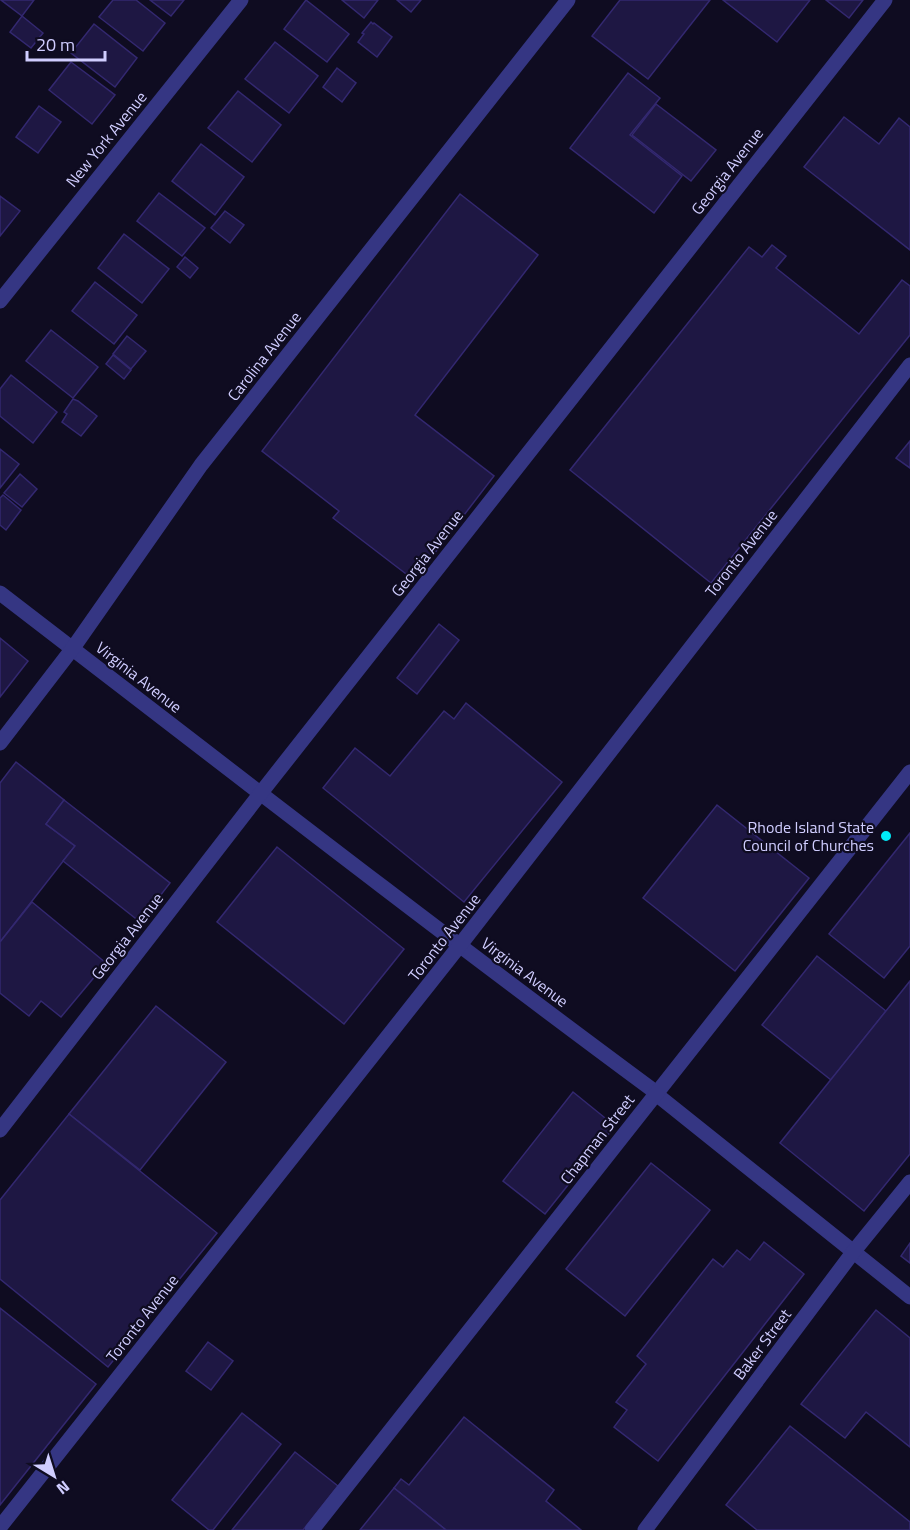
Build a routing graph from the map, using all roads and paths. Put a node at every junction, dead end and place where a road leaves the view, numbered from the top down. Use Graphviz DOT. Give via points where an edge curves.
graph roads {
  1 [pos="241,0"];
  2 [pos="568,0"];
  3 [pos="885,0"];
  4 [pos="0,301"];
  5 [pos="910,365"];
  6 [pos="0,593"];
  7 [pos="73,648"];
  8 [pos="0,742"];
  9 [pos="910,771"];
  10 [pos="260,794"];
  11 [pos="460,945"];
  12 [pos="656,1094"];
  13 [pos="0,1130"];
  14 [pos="910,1182"];
  15 [pos="854,1251"];
  16 [pos="910,1297"];
  17 [pos="0,1527"];
  18 [pos="312,1530"];
  19 [pos="645,1530"];
  1 -- 4 [label="street, New York Avenue"];
  2 -- 7 [label="street, Carolina Avenue" via="201,465"];
  3 -- 10 [label="street, Georgia Avenue"];
  5 -- 11 [label="street, Toronto Avenue"];
  6 -- 7 [label="street, Virginia Avenue"];
  7 -- 8 [label="street, Carolina Avenue"];
  7 -- 10 [label="street, Virginia Avenue"];
  9 -- 12 [label="street, Chapman Street"];
  10 -- 11 [label="street, Virginia Avenue"];
  10 -- 13 [label="street, Georgia Avenue"];
  11 -- 12 [label="street, Virginia Avenue"];
  11 -- 17 [label="street, Toronto Avenue"];
  12 -- 15 [label="street, Virginia Avenue"];
  12 -- 18 [label="street, Chapman Street"];
  14 -- 15 [label="street, Baker Street"];
  15 -- 16 [label="street, Virginia Avenue"];
  15 -- 19 [label="street, Baker Street"];
}
